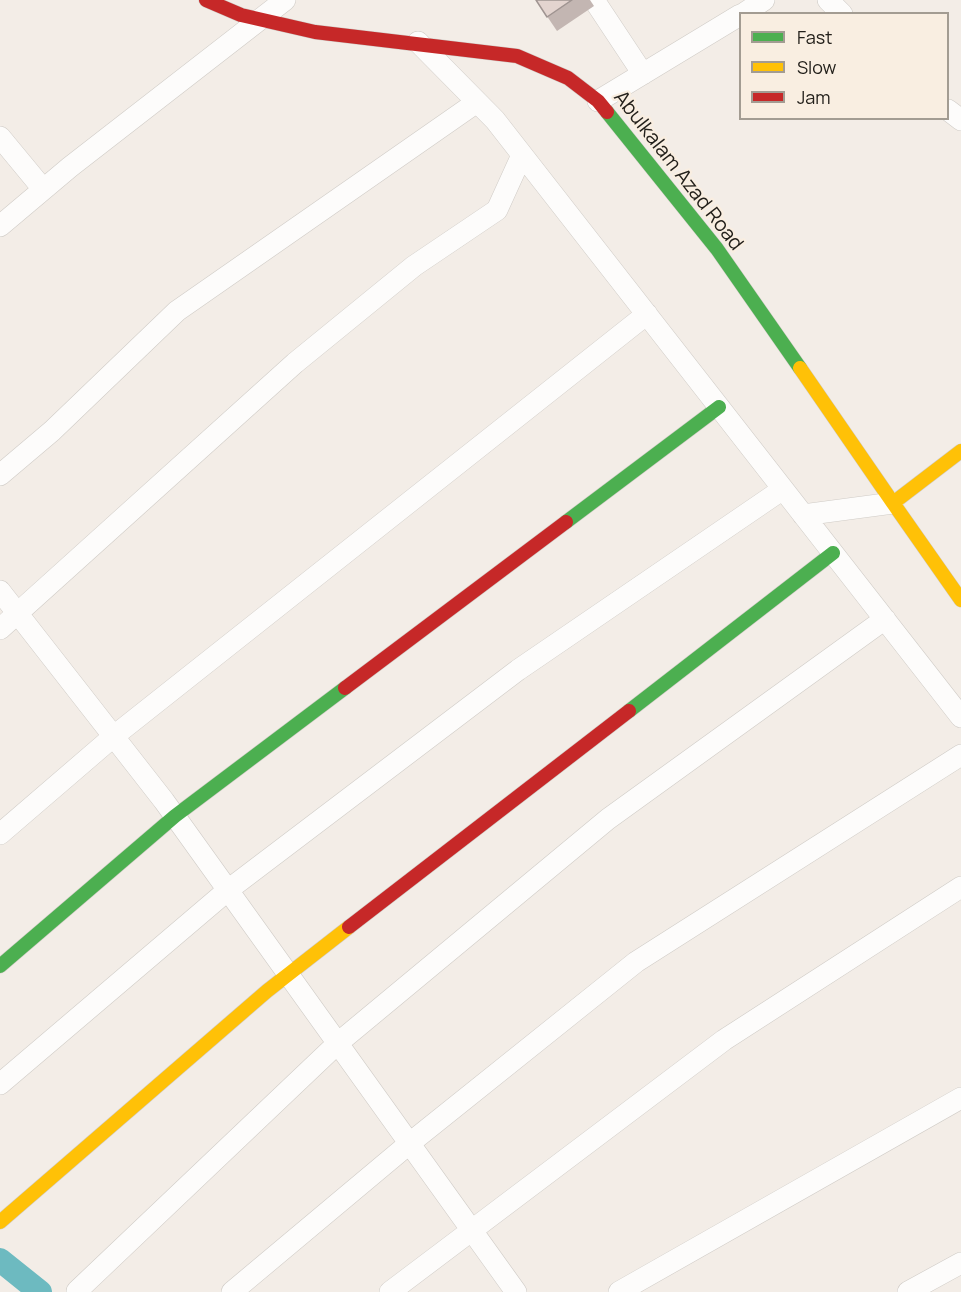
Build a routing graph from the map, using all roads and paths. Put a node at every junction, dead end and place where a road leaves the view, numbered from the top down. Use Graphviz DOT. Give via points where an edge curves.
graph roads {
  1 [pos="206,0"];
  2 [pos="285,0"];
  3 [pos="594,0"];
  4 [pos="764,0"];
  5 [pos="828,0"];
  6 [pos="745,12"];
  7 [pos="840,12"];
  8 [pos="739,16"];
  9 [pos="261,19"];
  10 [pos="418,42"];
  11 [pos="644,74"];
  12 [pos="598,100"];
  13 [pos="477,102"];
  14 [pos="949,111"];
  15 [pos="961,120"];
  16 [pos="0,137"];
  17 [pos="522,155"];
  18 [pos="43,189"];
  19 [pos="0,226"];
  20 [pos="647,314"];
  21 [pos="719,407"];
  22 [pos="960,454"];
  23 [pos="0,475"];
  24 [pos="783,489"];
  25 [pos="893,503"];
  26 [pos="803,515"];
  27 [pos="833,553"];
  28 [pos="0,591"];
  29 [pos="961,600"];
  30 [pos="18,614"];
  31 [pos="885,620"];
  32 [pos="0,629"];
  33 [pos="961,717"];
  34 [pos="114,736"];
  35 [pos="961,755"];
  36 [pos="175,816"];
  37 [pos="0,834"];
  38 [pos="961,887"];
  39 [pos="228,890"];
  40 [pos="0,966"];
  41 [pos="288,974"];
  42 [pos="338,1043"];
  43 [pos="0,1084"];
  44 [pos="961,1098"];
  45 [pos="410,1143"];
  46 [pos="0,1222"];
  47 [pos="472,1230"];
  48 [pos="961,1263"];
  49 [pos="77,1291"];
  50 [pos="232,1292"];
  51 [pos="390,1292"];
  52 [pos="516,1292"];
  53 [pos="619,1292"];
  54 [pos="908,1292"];
  1 -- 9 [label="street, Abulkalam Azad Road"];
  2 -- 9 [label="street"];
  3 -- 11 [label="street"];
  4 -- 6 [label="street"];
  5 -- 7 [label="street"];
  8 -- 11 [label="street"];
  9 -- 10 [label="street, Abulkalam Azad Road" via="315,32"];
  9 -- 18 [label="street"];
  10 -- 12 [label="street, Abulkalam Azad Road" via="517,56 568,78"];
  10 -- 13 [label="street"];
  11 -- 12 [label="street"];
  12 -- 25 [label="street, Abulkalam Azad Road" via="717,249"];
  13 -- 17 [label="street"];
  13 -- 23 [label="street" via="177,311 52,431"];
  14 -- 15 [label="street"];
  16 -- 18 [label="street"];
  17 -- 20 [label="street"];
  17 -- 30 [label="street" via="497,210 414,266 295,363"];
  18 -- 19 [label="street"];
  20 -- 21 [label="street"];
  20 -- 34 [label="street"];
  21 -- 24 [label="street"];
  21 -- 36 [label="street"];
  22 -- 25 [label="street"];
  24 -- 26 [label="street"];
  24 -- 39 [label="street" via="518,670"];
  25 -- 26 [label="street"];
  25 -- 29 [label="street, Abulkalam Azad Road"];
  26 -- 27 [label="street"];
  27 -- 31 [label="street"];
  27 -- 41 [label="street"];
  28 -- 30 [label="street"];
  30 -- 32 [label="street"];
  30 -- 34 [label="street"];
  31 -- 33 [label="street"];
  31 -- 42 [label="street" via="608,819"];
  34 -- 36 [label="street"];
  34 -- 37 [label="street"];
  35 -- 45 [label="street" via="636,962"];
  36 -- 39 [label="street"];
  36 -- 40 [label="street"];
  38 -- 47 [label="street" via="724,1040"];
  39 -- 41 [label="street"];
  39 -- 43 [label="street"];
  41 -- 42 [label="street"];
  41 -- 46 [label="street"];
  42 -- 45 [label="street"];
  42 -- 49 [label="street"];
  44 -- 53 [label="street"];
  45 -- 47 [label="street"];
  45 -- 50 [label="street"];
  47 -- 51 [label="street"];
  47 -- 52 [label="street"];
  48 -- 54 [label="street"];
}
